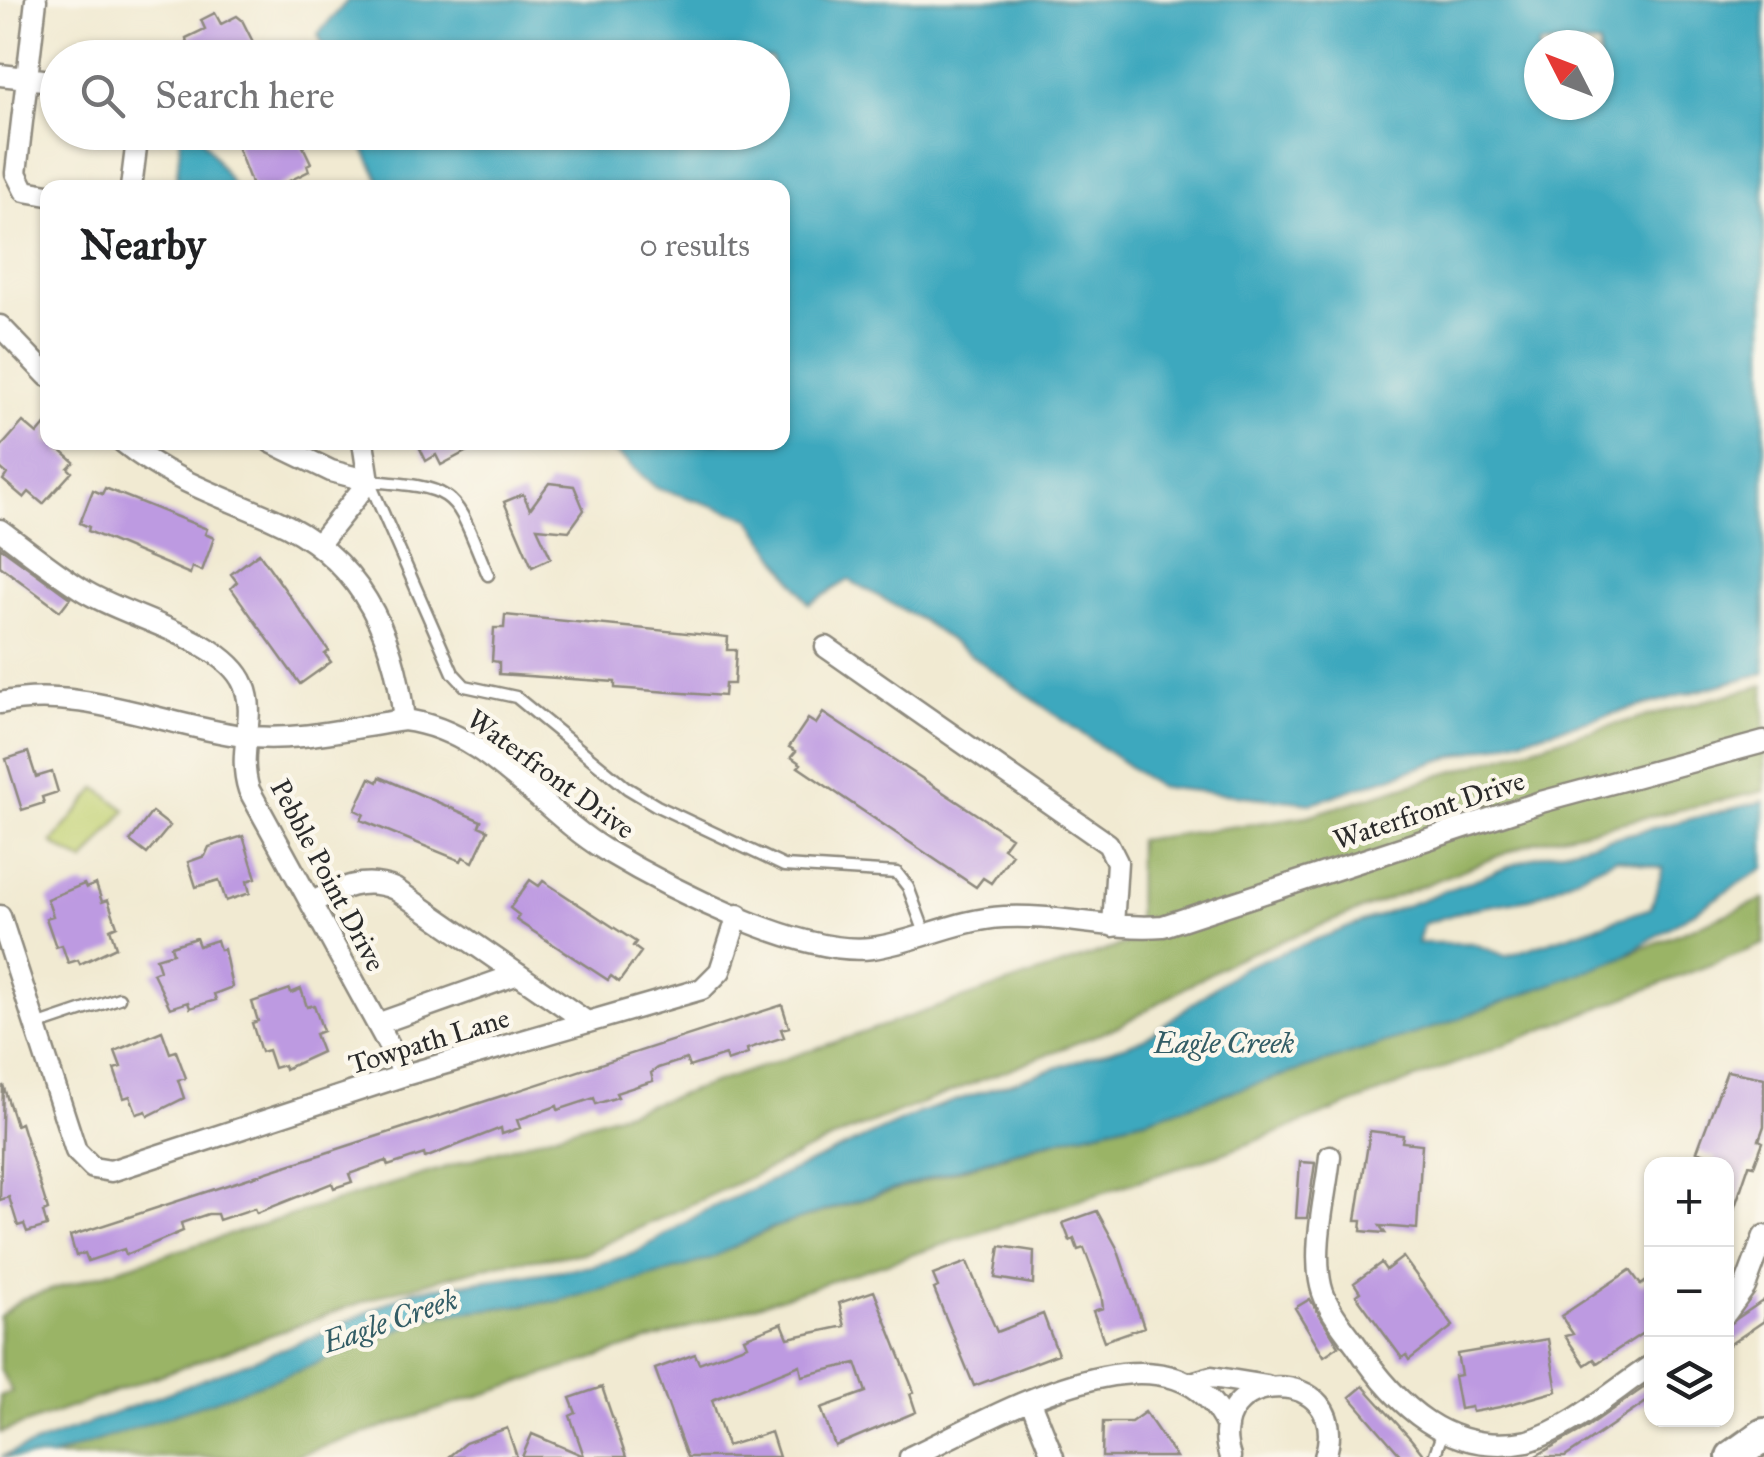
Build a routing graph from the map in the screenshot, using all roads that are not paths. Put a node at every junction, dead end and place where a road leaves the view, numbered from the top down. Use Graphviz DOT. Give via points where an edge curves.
graph roads {
  1 [pos="36,0"];
  2 [pos="0,74"];
  3 [pos="27,78"];
  4 [pos="40,80"];
  5 [pos="136,150"];
  6 [pos="132,180"];
  7 [pos="40,194"];
  8 [pos="0,326"];
  9 [pos="40,368"];
  10 [pos="135,450"];
  11 [pos="288,450"];
  12 [pos="364,450"];
  13 [pos="369,481"];
  14 [pos="0,530"];
  15 [pos="318,545"];
  16 [pos="488,574"];
  17 [pos="826,648"];
  18 [pos="0,703"];
  19 [pos="404,720"];
  20 [pos="244,736"];
  21 [pos="1764,742"];
  22 [pos="311,903"];
  23 [pos="738,915"];
  24 [pos="0,916"];
  25 [pos="1113,926"];
  26 [pos="925,933"];
  27 [pos="518,974"];
  28 [pos="119,998"];
  29 [pos="587,1022"];
  30 [pos="377,1024"];
  31 [pos="36,1026"];
  32 [pos="405,1075"];
  33 [pos="1330,1156"];
  34 [pos="1764,1236"];
  35 [pos="1755,1285"];
  36 [pos="1734,1305"];
  37 [pos="1644,1370"];
  38 [pos="1190,1383"];
  39 [pos="1268,1386"];
  40 [pos="1032,1402"];
  41 [pos="1227,1427"];
  42 [pos="1442,1434"];
  43 [pos="1764,1435"];
  44 [pos="1521,1450"];
  45 [pos="1326,1454"];
  46 [pos="910,1457"];
  47 [pos="1053,1457"];
  48 [pos="1230,1457"];
  49 [pos="1434,1457"];
  50 [pos="1733,1457"];
  1 -- 3 [label="street"];
  2 -- 3 [label="street"];
  3 -- 4 [label="street"];
  3 -- 7 [label="street" via="16,177 25,191"];
  5 -- 6 [label="street"];
  8 -- 9 [label="street"];
  10 -- 15 [label="street" via="176,477"];
  11 -- 13 [label="street"];
  12 -- 13 [label="street"];
  13 -- 15 [label="street"];
  13 -- 16 [label="lane" via="449,494"];
  13 -- 26 [label="lane" via="465,686 516,697 627,788 784,866 897,873"];
  14 -- 20 [label="street, Pebble Point Drive" via="84,591 228,662 248,701"];
  15 -- 19 [label="street" via="348,572 378,616 398,666"];
  17 -- 25 [label="street" via="1112,848 1118,880"];
  18 -- 20 [label="street, Waterfront Drive" via="75,702"];
  19 -- 20 [label="street, Waterfront Drive"];
  19 -- 23 [label="street, Waterfront Drive" via="473,745 603,848"];
  20 -- 22 [label="street, Pebble Point Drive" via="249,790"];
  21 -- 25 [label="street, Waterfront Drive" via="1540,802 1163,926"];
  22 -- 27 [label="street" via="376,881"];
  22 -- 30 [label="street, Pebble Point Drive"];
  23 -- 26 [label="street, Waterfront Drive" via="784,936 834,947 871,948"];
  23 -- 29 [label="street, Towpath Lane" via="727,957 706,986"];
  24 -- 31 [label="street"];
  25 -- 26 [label="street, Waterfront Drive" via="1022,916"];
  27 -- 29 [label="street"];
  27 -- 30 [label="street"];
  28 -- 31 [label="lane"];
  29 -- 32 [label="street, Towpath Lane"];
  30 -- 32 [label="street, Pebble Point Drive"];
  31 -- 32 [label="street, Towpath Lane" via="74,1146 92,1168 118,1170"];
  33 -- 42 [label="street" via="1319,1269 1323,1294 1393,1398"];
  34 -- 35 [label="street"];
  35 -- 36 [label="street"];
  37 -- 44 [label="street"];
  38 -- 39 [label="street" via="1212,1377"];
  38 -- 40 [label="street" via="1110,1374"];
  38 -- 41 [label="street"];
  39 -- 41 [label="street" via="1238,1404"];
  39 -- 45 [label="street" via="1291,1387 1316,1402 1327,1423"];
  40 -- 46 [label="street"];
  40 -- 47 [label="street"];
  41 -- 48 [label="street"];
  42 -- 44 [label="street"];
  42 -- 49 [label="lane"];
  43 -- 50 [label="main road"];
}
